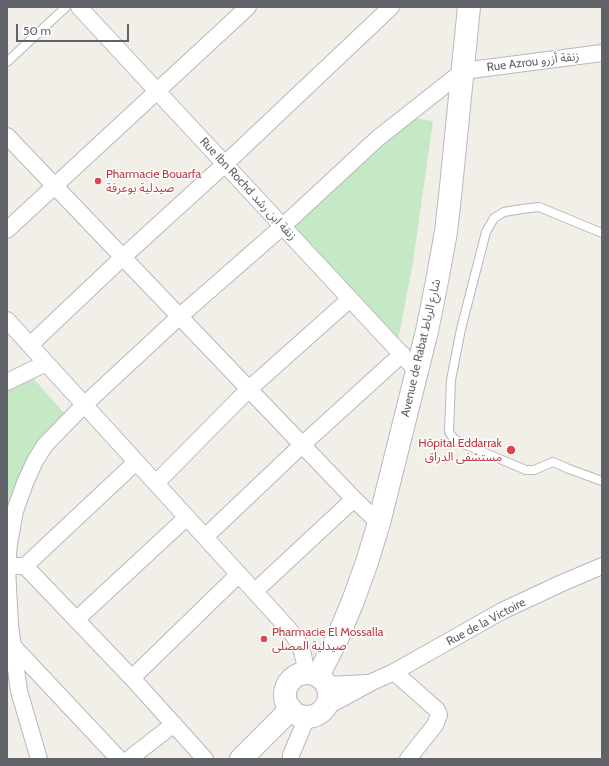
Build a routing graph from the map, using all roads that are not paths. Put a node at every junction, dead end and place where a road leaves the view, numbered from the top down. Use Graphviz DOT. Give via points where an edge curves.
graph roads {
  1 [pos="66,7"];
  2 [pos="79,7"];
  3 [pos="248,7"];
  4 [pos="391,7"];
  5 [pos="469,7"];
  6 [pos="602,53"];
  7 [pos="7,62"];
  8 [pos="463,71"];
  9 [pos="157,91"];
  10 [pos="7,136"];
  11 [pos="225,164"];
  12 [pos="55,186"];
  13 [pos="283,226"];
  14 [pos="7,230"];
  15 [pos="602,233"];
  16 [pos="123,257"];
  17 [pos="350,299"];
  18 [pos="180,316"];
  19 [pos="7,320"];
  20 [pos="30,345"];
  21 [pos="402,354"];
  22 [pos="46,363"];
  23 [pos="417,371"];
  24 [pos="7,382"];
  25 [pos="249,389"];
  26 [pos="84,404"];
  27 [pos="302,445"];
  28 [pos="136,462"];
  29 [pos="602,481"];
  30 [pos="156,483"];
  31 [pos="354,499"];
  32 [pos="187,517"];
  33 [pos="379,523"];
  34 [pos="205,537"];
  35 [pos="7,566"];
  36 [pos="25,566"];
  37 [pos="602,566"];
  38 [pos="239,574"];
  39 [pos="255,591"];
  40 [pos="76,620"];
  41 [pos="12,645"];
  42 [pos="394,672"];
  43 [pos="132,678"];
  44 [pos="317,678"];
  45 [pos="372,682"];
  46 [pos="326,707"];
  47 [pos="299,713"];
  48 [pos="174,724"];
  49 [pos="39,759"];
  50 [pos="119,759"];
  51 [pos="130,759"];
  52 [pos="205,759"];
  53 [pos="241,759"];
  54 [pos="291,759"];
  55 [pos="408,759"];
  1 -- 7 [label="lane"];
  2 -- 9 [label="street, Rue Ibn Rochd زنقة ابن رشد"];
  3 -- 9 [label="street"];
  4 -- 11 [label="street"];
  5 -- 8 [label="street, Avenue de Rabat شارع الرباط"];
  6 -- 8 [label="street, Rue Azrou زنقة أزرو"];
  8 -- 13 [label="street" via="378,138"];
  8 -- 23 [label="street, Avenue de Rabat شارع الرباط" via="446,232"];
  9 -- 11 [label="street, Rue Ibn Rochd زنقة ابن رشد"];
  9 -- 12 [label="street"];
  10 -- 12 [label="street"];
  11 -- 13 [label="street, Rue Ibn Rochd زنقة ابن رشد"];
  11 -- 16 [label="street"];
  12 -- 14 [label="street"];
  12 -- 16 [label="street"];
  13 -- 17 [label="street, Rue Ibn Rochd زنقة ابن رشد"];
  13 -- 18 [label="street"];
  15 -- 29 [label="lane" via="539,207 504,212 494,218 486,232 461,330 452,380 449,432 459,442 526,470 534,470 553,462"];
  16 -- 18 [label="street"];
  16 -- 20 [label="street"];
  17 -- 21 [label="street, Rue Ibn Rochd زنقة ابن رشد"];
  17 -- 25 [label="street"];
  18 -- 25 [label="street"];
  18 -- 26 [label="street"];
  19 -- 20 [label="street"];
  20 -- 22 [label="street"];
  21 -- 23 [label="street, Rue Ibn Rochd زنقة ابن رشد"];
  21 -- 27 [label="street"];
  22 -- 24 [label="street"];
  22 -- 26 [label="street"];
  23 -- 33 [label="street, Avenue de Rabat شارع الرباط"];
  25 -- 27 [label="street"];
  25 -- 30 [label="street"];
  26 -- 28 [label="street"];
  26 -- 35 [label="street" via="45,445 25,482 15,511"];
  27 -- 31 [label="street"];
  27 -- 34 [label="street"];
  28 -- 30 [label="street"];
  28 -- 36 [label="street"];
  30 -- 32 [label="street"];
  31 -- 33 [label="street"];
  31 -- 39 [label="street"];
  32 -- 34 [label="street"];
  32 -- 40 [label="street"];
  33 -- 44 [label="street, Avenue de Rabat شارع الرباط" via="353,601"];
  34 -- 38 [label="street"];
  35 -- 36 [label="street"];
  35 -- 41 [label="street"];
  36 -- 40 [label="street"];
  37 -- 42 [label="street, Rue de la Victoire" via="502,612"];
  38 -- 39 [label="street"];
  38 -- 43 [label="street"];
  39 -- 44 [label="street" via="295,636 305,660"];
  40 -- 43 [label="street"];
  41 -- 49 [label="street" via="19,691"];
  41 -- 50 [label="street"];
  42 -- 45 [label="street, Rue de la Victoire"];
  42 -- 55 [label="street" via="436,710 439,716 435,726"];
  43 -- 48 [label="street"];
  44 -- 45 [label="street"];
  44 -- 46 [label="street" via="329,692"];
  44 -- 47 [label="street" via="300,674 289,683 285,696 287,703"];
  45 -- 46 [label="street, Rue de la Victoire"];
  46 -- 47 [label="street" via="314,716"];
  47 -- 53 [label="street"];
  47 -- 54 [label="street"];
  48 -- 51 [label="street"];
  48 -- 52 [label="street"];
}
